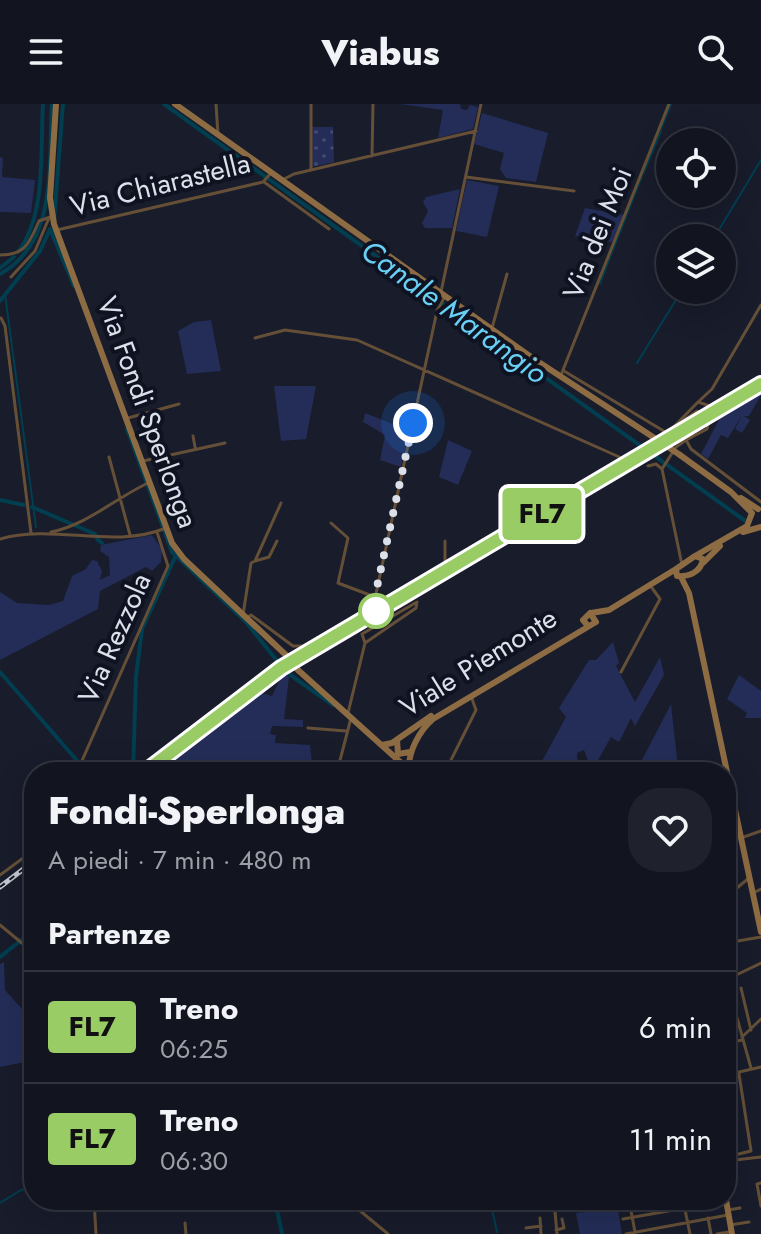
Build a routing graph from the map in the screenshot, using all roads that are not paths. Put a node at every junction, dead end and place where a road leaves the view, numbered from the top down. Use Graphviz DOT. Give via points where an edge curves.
graph roads {
  1 [pos="56,104"];
  2 [pos="175,104"];
  3 [pos="216,104"];
  4 [pos="311,104"];
  5 [pos="373,104"];
  6 [pos="481,104"];
  7 [pos="669,104"];
  8 [pos="476,131"];
  9 [pos="218,135"];
  10 [pos="372,156"];
  11 [pos="311,170"];
  12 [pos="270,174"];
  13 [pos="466,177"];
  14 [pos="282,180"];
  15 [pos="265,181"];
  16 [pos="574,191"];
  17 [pos="52,221"];
  18 [pos="329,229"];
  19 [pos="0,255"];
  20 [pos="507,274"];
  21 [pos="11,277"];
  22 [pos="443,296"];
  23 [pos="761,305"];
  24 [pos="1,318"];
  25 [pos="491,329"];
  26 [pos="255,338"];
  27 [pos="425,369"];
  28 [pos="562,374"];
  29 [pos="761,380"];
  30 [pos="698,402"];
  31 [pos="179,404"];
  32 [pos="128,418"];
  33 [pos="678,424"];
  34 [pos="667,433"];
  35 [pos="193,436"];
  36 [pos="686,440"];
  37 [pos="225,443"];
  38 [pos="195,447"];
  39 [pos="109,457"];
  40 [pos="626,460"];
  41 [pos="143,461"];
  42 [pos="648,466"];
  43 [pos="663,467"];
  44 [pos="148,485"];
  45 [pos="731,492"];
  46 [pos="121,496"];
  47 [pos="281,503"];
  48 [pos="746,506"];
  49 [pos="759,509"];
  50 [pos="331,523"];
  51 [pos="761,524"];
  52 [pos="162,530"];
  53 [pos="741,530"];
  54 [pos="50,532"];
  55 [pos="31,533"];
  56 [pos="130,535"];
  57 [pos="0,539"];
  58 [pos="277,541"];
  59 [pos="445,541"];
  60 [pos="681,554"];
  61 [pos="692,558"];
  62 [pos="255,561"];
  63 [pos="703,563"];
  64 [pos="445,564"];
  65 [pos="698,570"];
  66 [pos="679,572"];
  67 [pos="652,588"];
  68 [pos="689,593"];
  69 [pos="375,597"];
  70 [pos="373,605"];
  71 [pos="590,613"];
  72 [pos="244,616"];
  73 [pos="390,621"];
  74 [pos="596,622"];
  75 [pos="585,623"];
  76 [pos="621,672"];
  77 [pos="471,696"];
  78 [pos="350,717"];
  79 [pos="308,728"];
  80 [pos="346,731"];
  81 [pos="419,735"];
  82 [pos="397,740"];
  83 [pos="382,745"];
  84 [pos="390,752"];
  85 [pos="410,756"];
  86 [pos="399,761"];
  87 [pos="81,762"];
  88 [pos="339,762"];
  89 [pos="410,762"];
  90 [pos="450,762"];
  91 [pos="722,762"];
  92 [pos="736,819"];
  93 [pos="739,829"];
  94 [pos="736,831"];
  95 [pos="761,831"];
  96 [pos="741,838"];
  97 [pos="24,857"];
  98 [pos="0,875"];
  99 [pos="749,878"];
  100 [pos="736,889"];
  101 [pos="761,889"];
  102 [pos="753,893"];
  103 [pos="0,925"];
  104 [pos="761,934"];
  105 [pos="736,940"];
  106 [pos="24,946"];
  107 [pos="761,963"];
  108 [pos="736,975"];
  109 [pos="741,988"];
  110 [pos="736,1014"];
  111 [pos="761,1019"];
  112 [pos="751,1030"];
  113 [pos="742,1038"];
  114 [pos="736,1041"];
  115 [pos="761,1067"];
  116 [pos="751,1068"];
  117 [pos="736,1074"];
  118 [pos="739,1074"];
  119 [pos="736,1155"];
  120 [pos="761,1157"];
  121 [pos="736,1160"];
  122 [pos="761,1183"];
  123 [pos="761,1206"];
  124 [pos="740,1208"];
  125 [pos="736,1209"];
  126 [pos="95,1210"];
  127 [pos="359,1210"];
  128 [pos="555,1210"];
  129 [pos="631,1210"];
  130 [pos="673,1210"];
  131 [pos="685,1210"];
  132 [pos="734,1210"];
  133 [pos="728,1212"];
  134 [pos="632,1217"];
  135 [pos="540,1218"];
  136 [pos="708,1218"];
  137 [pos="562,1219"];
  138 [pos="623,1219"];
  139 [pos="688,1222"];
  140 [pos="749,1222"];
  141 [pos="185,1223"];
  142 [pos="541,1226"];
  143 [pos="526,1228"];
  144 [pos="731,1230"];
  145 [pos="556,1232"];
  146 [pos="635,1233"];
  147 [pos="96,1234"];
  148 [pos="186,1234"];
  149 [pos="388,1234"];
  150 [pos="541,1234"];
  151 [pos="626,1234"];
  152 [pos="690,1234"];
  153 [pos="711,1234"];
  154 [pos="717,1234"];
  1 -- 17 [label="street, Via Fondi Sperlonga"];
  2 -- 9 [label="street"];
  3 -- 9 [label="street"];
  4 -- 11 [label="street"];
  5 -- 10 [label="street"];
  6 -- 8 [label="street"];
  7 -- 28 [label="street, Via dei Moi"];
  8 -- 10 [label="street, Via Chiarastella"];
  8 -- 13 [label="street"];
  9 -- 12 [label="street"];
  10 -- 11 [label="street, Via Chiarastella"];
  11 -- 14 [label="street, Via Chiarastella"];
  12 -- 14 [label="street"];
  12 -- 15 [label="street, Via Chiarastella"];
  13 -- 16 [label="street"];
  13 -- 22 [label="street"];
  14 -- 22 [label="street"];
  15 -- 17 [label="street, Via Chiarastella"];
  15 -- 18 [label="street"];
  17 -- 19 [label="street, Via Chiarastella" via="40,220 18,255"];
  17 -- 21 [label="street" via="33,259"];
  17 -- 32 [label="street, Via Fondi Sperlonga"];
  20 -- 25 [label="street"];
  22 -- 25 [label="street"];
  22 -- 27 [label="street"];
  23 -- 30 [label="street" via="712,389"];
  24 -- 55 [label="street"];
  25 -- 28 [label="street"];
  26 -- 27 [label="street" via="285,330 357,340"];
  27 -- 40 [label="street"];
  27 -- 69 [label="street"];
  28 -- 34 [label="street"];
  28 -- 45 [label="street, bridge"];
  29 -- 30 [label="street" via="713,407"];
  30 -- 33 [label="street"];
  31 -- 32 [label="street"];
  32 -- 41 [label="street, Via Fondi Sperlonga"];
  33 -- 34 [label="street"];
  33 -- 36 [label="street" via="697,411 708,417 707,429"];
  34 -- 40 [label="street"];
  35 -- 38 [label="street"];
  36 -- 43 [label="street"];
  36 -- 49 [label="street"];
  37 -- 38 [label="street"];
  38 -- 41 [label="street"];
  39 -- 46 [label="street"];
  40 -- 64 [label="street"];
  41 -- 44 [label="street, Via Fondi Sperlonga"];
  42 -- 43 [label="street"];
  43 -- 60 [label="street"];
  44 -- 46 [label="street"];
  44 -- 52 [label="street, Via Fondi Sperlonga"];
  45 -- 48 [label="street"];
  45 -- 49 [label="street"];
  46 -- 54 [label="street" via="73,526"];
  46 -- 56 [label="street"];
  47 -- 62 [label="street"];
  48 -- 49 [label="street"];
  48 -- 53 [label="street" via="748,519"];
  49 -- 51 [label="street"];
  49 -- 53 [label="street, Viale Piemonte"];
  50 -- 69 [label="street" via="348,538 338,583"];
  51 -- 63 [label="street" via="723,544"];
  52 -- 56 [label="street"];
  52 -- 72 [label="street, Via Fondi Sperlonga" via="184,559"];
  52 -- 87 [label="street, Via Rezzola" via="168,566"];
  53 -- 61 [label="street, Viale Piemonte"];
  54 -- 55 [label="street"];
  54 -- 56 [label="street" via="89,538"];
  55 -- 57 [label="street"];
  58 -- 62 [label="street" via="269,557"];
  59 -- 64 [label="street"];
  60 -- 61 [label="street"];
  60 -- 66 [label="street"];
  61 -- 63 [label="street"];
  61 -- 66 [label="street, Viale Piemonte"];
  62 -- 72 [label="street"];
  63 -- 65 [label="street"];
  64 -- 70 [label="street"];
  65 -- 66 [label="street, Viale Piemonte"];
  65 -- 68 [label="street"];
  66 -- 67 [label="street, Viale Piemonte"];
  66 -- 68 [label="street"];
  66 -- 71 [label="street, Viale Piemonte" via="609,610"];
  67 -- 74 [label="street, Viale Piemonte"];
  67 -- 76 [label="street" via="660,599"];
  68 -- 91 [label="street"];
  69 -- 70 [label="street"];
  70 -- 72 [label="street" via="298,648 255,617"];
  71 -- 74 [label="street, Viale Piemonte"];
  71 -- 75 [label="street, Viale Piemonte"];
  72 -- 78 [label="street, Via Fondi Sperlonga, bridge"];
  73 -- 73 [label="street" via="416,608 417,602"];
  73 -- 78 [label="street" via="362,634 365,643"];
  74 -- 75 [label="street, Viale Piemonte"];
  75 -- 77 [label="street, Viale Piemonte"];
  75 -- 82 [label="street, Viale Piemonte"];
  77 -- 81 [label="street, Viale Piemonte" via="433,719"];
  77 -- 90 [label="street" via="476,710"];
  78 -- 80 [label="street"];
  78 -- 83 [label="street, Via Fondi Sperlonga"];
  79 -- 80 [label="street"];
  80 -- 88 [label="street"];
  81 -- 82 [label="street" via="415,730"];
  81 -- 85 [label="street, Viale Piemonte"];
  82 -- 83 [label="street"];
  82 -- 84 [label="street"];
  82 -- 85 [label="street" via="398,754"];
  83 -- 84 [label="street, Via Fondi Sperlonga"];
  84 -- 86 [label="street, Via Fondi Sperlonga"];
  85 -- 86 [label="street"];
  85 -- 89 [label="street, Viale Piemonte"];
  92 -- 93 [label="street"];
  93 -- 94 [label="street"];
  93 -- 96 [label="street"];
  95 -- 96 [label="street"];
  96 -- 99 [label="street"];
  97 -- 98 [label="street"];
  99 -- 100 [label="street"];
  99 -- 102 [label="street"];
  101 -- 102 [label="street"];
  102 -- 104 [label="street"];
  103 -- 106 [label="street"];
  104 -- 105 [label="street"];
  107 -- 108 [label="street"];
  109 -- 112 [label="street"];
  110 -- 113 [label="street"];
  111 -- 112 [label="street"];
  112 -- 113 [label="street"];
  113 -- 114 [label="street"];
  113 -- 116 [label="street"];
  115 -- 116 [label="street"];
  116 -- 118 [label="street"];
  117 -- 118 [label="street"];
  118 -- 119 [label="street" via="751,1151"];
  120 -- 121 [label="street"];
  122 -- 123 [label="street"];
  124 -- 125 [label="street"];
  126 -- 147 [label="street"];
  127 -- 149 [label="street"];
  128 -- 145 [label="street"];
  129 -- 134 [label="street"];
  130 -- 134 [label="street"];
  131 -- 139 [label="street"];
  132 -- 133 [label="street"];
  133 -- 136 [label="street"];
  133 -- 144 [label="street"];
  134 -- 138 [label="street"];
  134 -- 146 [label="street"];
  135 -- 142 [label="street"];
  136 -- 139 [label="street"];
  136 -- 153 [label="street"];
  137 -- 145 [label="street" via="564,1228"];
  139 -- 146 [label="street"];
  139 -- 152 [label="street"];
  140 -- 144 [label="street"];
  141 -- 148 [label="street"];
  142 -- 143 [label="street"];
  142 -- 150 [label="street"];
  144 -- 154 [label="street"];
  146 -- 151 [label="street"];
}
